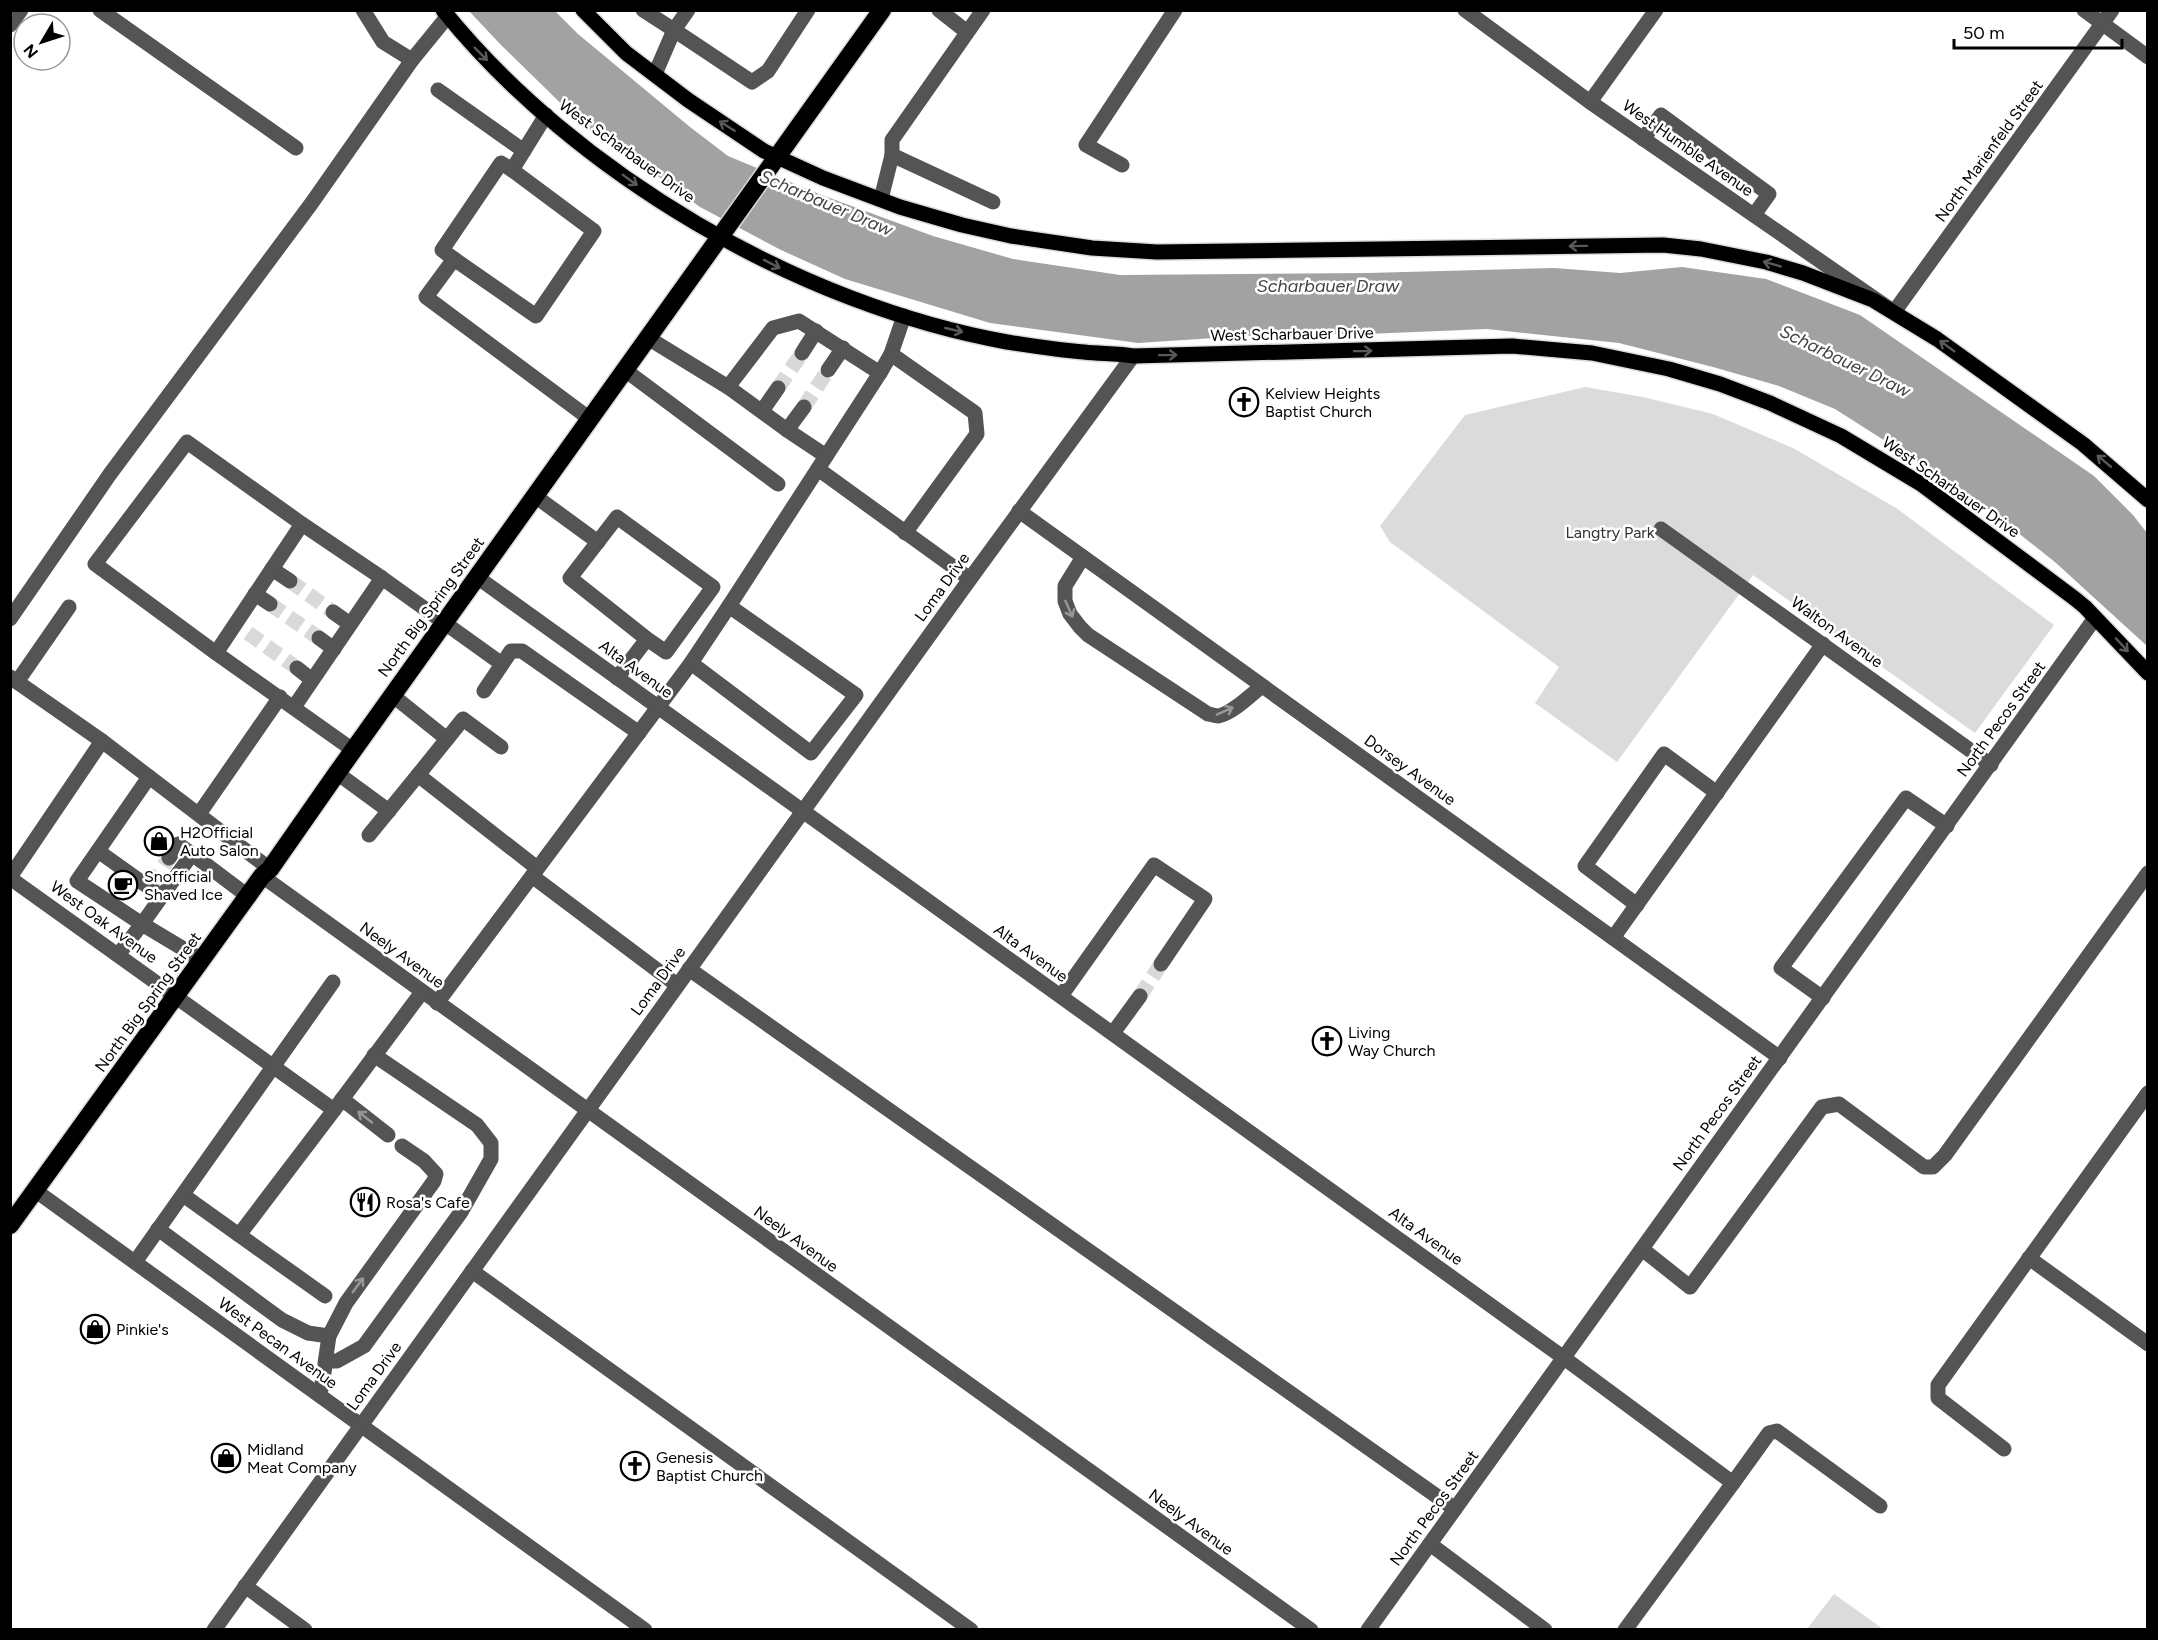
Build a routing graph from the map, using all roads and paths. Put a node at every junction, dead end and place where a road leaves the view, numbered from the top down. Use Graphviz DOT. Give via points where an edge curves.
graph roads {
  1 [pos="21,10"];
  2 [pos="100,10"];
  3 [pos="363,10"];
  4 [pos="583,10"];
  5 [pos="643,10"];
  6 [pos="688,10"];
  7 [pos="808,10"];
  8 [pos="882,10"];
  9 [pos="939,10"];
  10 [pos="983,10"];
  11 [pos="1175,10"];
  12 [pos="1465,10"];
  13 [pos="1656,10"];
  14 [pos="2084,10"];
  15 [pos="2112,10"];
  16 [pos="445,14"];
  17 [pos="2102,24"];
  18 [pos="10,26"];
  19 [pos="674,30"];
  20 [pos="968,32"];
  21 [pos="2148,57"];
  22 [pos="412,60"];
  23 [pos="654,74"];
  24 [pos="438,90"];
  25 [pos="1590,102"];
  26 [pos="546,115"];
  27 [pos="1643,139"];
  28 [pos="296,148"];
  29 [pos="524,151"];
  30 [pos="892,155"];
  31 [pos="777,156"];
  32 [pos="1723,161"];
  33 [pos="1122,165"];
  34 [pos="512,170"];
  35 [pos="1708,184"];
  36 [pos="881,199"];
  37 [pos="993,202"];
  38 [pos="1754,215"];
  39 [pos="720,237"];
  40 [pos="454,259"];
  41 [pos="1894,312"];
  42 [pos="904,316"];
  43 [pos="816,331"];
  44 [pos="648,338"];
  45 [pos="843,348"];
  46 [pos="802,353"];
  47 [pos="891,354"];
  48 [pos="1133,356"];
  49 [pos="625,370"];
  50 [pos="828,370"];
  51 [pos="880,373"];
  52 [pos="728,387"];
  53 [pos="778,388"];
  54 [pos="804,407"];
  55 [pos="762,411"];
  56 [pos="590,419"];
  57 [pos="787,430"];
  58 [pos="822,462"];
  59 [pos="778,484"];
  60 [pos="535,496"];
  61 [pos="2148,500"];
  62 [pos="1019,511"];
  63 [pos="302,524"];
  64 [pos="1661,529"];
  65 [pos="905,533"];
  66 [pos="598,542"];
  67 [pos="1083,557"];
  68 [pos="272,569"];
  69 [pos="477,577"];
  70 [pos="382,578"];
  71 [pos="970,579"];
  72 [pos="290,581"];
  73 [pos="255,594"];
  74 [pos="270,604"];
  75 [pos="729,606"];
  76 [pos="69,607"];
  77 [pos="333,612"];
  78 [pos="2095,618"];
  79 [pos="10,619"];
  80 [pos="444,622"];
  81 [pos="350,624"];
  82 [pos="319,638"];
  83 [pos="647,639"];
  84 [pos="1823,644"];
  85 [pos="334,649"];
  86 [pos="216,653"];
  87 [pos="691,663"];
  88 [pos="502,664"];
  89 [pos="297,668"];
  90 [pos="2148,673"];
  91 [pos="617,678"];
  92 [pos="14,679"];
  93 [pos="312,680"];
  94 [pos="1262,686"];
  95 [pos="484,691"];
  96 [pos="392,695"];
  97 [pos="280,697"];
  98 [pos="294,707"];
  99 [pos="659,708"];
  100 [pos="639,733"];
  101 [pos="447,739"];
  102 [pos="102,741"];
  103 [pos="501,747"];
  104 [pos="353,750"];
  105 [pos="1991,765"];
  106 [pos="336,772"];
  107 [pos="418,775"];
  108 [pos="149,777"];
  109 [pos="1717,793"];
  110 [pos="389,811"];
  111 [pos="803,811"];
  112 [pos="199,814"];
  113 [pos="1947,826"];
  114 [pos="369,835"];
  115 [pos="98,851"];
  116 [pos="192,854"];
  117 [pos="169,858"];
  118 [pos="535,872"];
  119 [pos="266,873"];
  120 [pos="2148,873"];
  121 [pos="10,878"];
  122 [pos="154,890"];
  123 [pos="249,897"];
  124 [pos="1637,905"];
  125 [pos="142,924"];
  126 [pos="1613,938"];
  127 [pos="118,955"];
  128 [pos="202,960"];
  129 [pos="1161,964"];
  130 [pos="689,969"];
  131 [pos="333,982"];
  132 [pos="677,986"];
  133 [pos="422,992"];
  134 [pos="176,996"];
  135 [pos="1061,996"];
  136 [pos="1140,996"];
  137 [pos="1823,998"];
  138 [pos="437,1003"];
  139 [pos="1113,1034"];
  140 [pos="374,1055"];
  141 [pos="1780,1058"];
  142 [pos="273,1068"];
  143 [pos="2148,1093"];
  144 [pos="338,1104"];
  145 [pos="587,1111"];
  146 [pos="388,1135"];
  147 [pos="402,1146"];
  148 [pos="36,1191"];
  149 [pos="183,1195"];
  150 [pos="10,1226"];
  151 [pos="158,1229"];
  152 [pos="239,1235"];
  153 [pos="1642,1248"];
  154 [pos="2029,1258"];
  155 [pos="135,1262"];
  156 [pos="472,1271"];
  157 [pos="325,1296"];
  158 [pos="329,1336"];
  159 [pos="2148,1344"];
  160 [pos="1564,1358"];
  161 [pos="326,1363"];
  162 [pos="320,1395"];
  163 [pos="361,1425"];
  164 [pos="2004,1449"];
  165 [pos="1733,1483"];
  166 [pos="1880,1506"];
  167 [pos="1455,1509"];
  168 [pos="1430,1544"];
  169 [pos="245,1586"];
  170 [pos="214,1629"];
  171 [pos="305,1629"];
  172 [pos="645,1629"];
  173 [pos="971,1629"];
  174 [pos="1311,1629"];
  175 [pos="1368,1629"];
  176 [pos="1545,1629"];
  177 [pos="1625,1629"];
  1 -- 18 [label="street"];
  2 -- 28 [label="street"];
  3 -- 22 [label="street" via="383,42"];
  4 -- 23 [label="main road" via="626,53"];
  5 -- 19 [label="street"];
  6 -- 19 [label="street"];
  7 -- 19 [label="street" via="768,71 752,82"];
  8 -- 31 [label="highway, North Big Spring Street"];
  9 -- 20 [label="street"];
  10 -- 20 [label="street"];
  11 -- 33 [label="street" via="1086,145"];
  12 -- 25 [label="street, West Humble Avenue"];
  13 -- 25 [label="street"];
  14 -- 17 [label="street"];
  15 -- 17 [label="street, North Marienfeld Street"];
  16 -- 22 [label="street"];
  16 -- 26 [label="main road, West Scharbauer Drive, one-way"];
  17 -- 21 [label="street"];
  17 -- 41 [label="street, North Marienfeld Street"];
  19 -- 23 [label="street"];
  20 -- 30 [label="street" via="892,140"];
  22 -- 79 [label="street" via="311,204 110,474"];
  31 -- 23 [label="main road, one-way" via="726,126"];
  24 -- 29 [label="street"];
  25 -- 27 [label="street, West Humble Avenue"];
  26 -- 29 [label="street"];
  26 -- 39 [label="main road, West Scharbauer Drive, one-way" via="653,196"];
  27 -- 32 [label="street" via="1661,116"];
  27 -- 35 [label="street, West Humble Avenue"];
  29 -- 34 [label="street"];
  30 -- 36 [label="street"];
  30 -- 37 [label="street"];
  31 -- 36 [label="main road"];
  31 -- 39 [label="highway, North Big Spring Street"];
  32 -- 35 [label="street"];
  32 -- 38 [label="street" via="1769,194"];
  34 -- 40 [label="street" via="501,163 442,250"];
  34 -- 40 [label="street" via="594,231 536,316"];
  35 -- 38 [label="street, West Humble Avenue"];
  41 -- 36 [label="main road, one-way" via="1803,273 1701,249 1633,245 1142,252 1011,236"];
  38 -- 41 [label="street, West Humble Avenue"];
  39 -- 42 [label="main road, West Scharbauer Drive, one-way" via="802,279"];
  39 -- 44 [label="highway, North Big Spring Street"];
  40 -- 56 [label="street" via="426,297"];
  61 -- 41 [label="main road, one-way" via="2083,444"];
  42 -- 47 [label="street"];
  42 -- 48 [label="main road, West Scharbauer Drive, one-way" via="1007,342"];
  43 -- 45 [label="street"];
  43 -- 46 [label="street"];
  43 -- 52 [label="street" via="800,321 773,328"];
  44 -- 49 [label="highway, North Big Spring Street"];
  44 -- 52 [label="street"];
  45 -- 50 [label="street"];
  45 -- 51 [label="street"];
  47 -- 51 [label="street"];
  47 -- 65 [label="street" via="975,413 977,434"];
  48 -- 62 [label="street, Loma Drive"];
  48 -- 78 [label="main road, West Scharbauer Drive, one-way" via="1512,346 1617,358 1714,382 1817,424 1910,477 2074,598"];
  49 -- 56 [label="highway, North Big Spring Street"];
  49 -- 59 [label="street"];
  51 -- 58 [label="street"];
  52 -- 55 [label="street"];
  53 -- 55 [label="street"];
  54 -- 57 [label="street"];
  55 -- 57 [label="street"];
  56 -- 60 [label="highway, North Big Spring Street"];
  57 -- 58 [label="street"];
  58 -- 65 [label="street"];
  58 -- 75 [label="street"];
  60 -- 66 [label="street"];
  60 -- 69 [label="highway, North Big Spring Street"];
  62 -- 67 [label="street, Dorsey Avenue"];
  62 -- 71 [label="street, Loma Drive"];
  63 -- 68 [label="street"];
  63 -- 70 [label="street"];
  63 -- 86 [label="street" via="187,442 95,564"];
  64 -- 84 [label="street, Walton Avenue"];
  65 -- 71 [label="street"];
  66 -- 83 [label="street" via="570,578"];
  66 -- 83 [label="street" via="617,517 712,587 666,652"];
  67 -- 94 [label="street, Dorsey Avenue"];
  67 -- 94 [label="street, one-way" via="1065,586 1065,601 1070,614 1088,635 1208,714 1218,716"];
  68 -- 72 [label="street"];
  68 -- 73 [label="street"];
  69 -- 80 [label="highway, North Big Spring Street"];
  69 -- 91 [label="street, Alta Avenue"];
  70 -- 80 [label="street"];
  70 -- 81 [label="street"];
  71 -- 111 [label="street, Loma Drive"];
  73 -- 74 [label="street"];
  73 -- 86 [label="street" via="242,629"];
  75 -- 87 [label="street"];
  75 -- 87 [label="street" via="856,695 811,753"];
  76 -- 92 [label="street"];
  77 -- 81 [label="street"];
  78 -- 90 [label="main road, West Scharbauer Drive, one-way"];
  78 -- 105 [label="street, North Pecos Street"];
  80 -- 88 [label="street"];
  80 -- 96 [label="highway, North Big Spring Street"];
  81 -- 85 [label="street"];
  82 -- 85 [label="street"];
  83 -- 91 [label="street"];
  84 -- 105 [label="street, Walton Avenue"];
  84 -- 109 [label="street"];
  85 -- 93 [label="street"];
  86 -- 97 [label="street"];
  87 -- 99 [label="street"];
  88 -- 95 [label="street"];
  88 -- 100 [label="street" via="511,651 522,651"];
  89 -- 93 [label="street"];
  91 -- 99 [label="street, Alta Avenue"];
  92 -- 102 [label="street, Neely Avenue"];
  93 -- 98 [label="street"];
  94 -- 126 [label="street, Dorsey Avenue"];
  96 -- 101 [label="street"];
  96 -- 104 [label="highway, North Big Spring Street"];
  97 -- 98 [label="street"];
  97 -- 112 [label="street"];
  98 -- 104 [label="street"];
  99 -- 100 [label="street"];
  99 -- 111 [label="street, Alta Avenue"];
  100 -- 118 [label="street"];
  101 -- 103 [label="street" via="463,719"];
  101 -- 107 [label="street"];
  102 -- 108 [label="street, Neely Avenue"];
  102 -- 121 [label="street"];
  104 -- 106 [label="highway, North Big Spring Street"];
  105 -- 113 [label="street, North Pecos Street"];
  106 -- 110 [label="street"];
  106 -- 119 [label="highway, North Big Spring Street"];
  107 -- 110 [label="street"];
  107 -- 118 [label="street"];
  108 -- 112 [label="street, Neely Avenue"];
  108 -- 115 [label="street"];
  109 -- 124 [label="street"];
  109 -- 124 [label="street" via="1664,754 1585,866"];
  110 -- 114 [label="street"];
  111 -- 130 [label="street, Loma Drive"];
  111 -- 135 [label="street, Alta Avenue"];
  112 -- 119 [label="street, Neely Avenue"];
  113 -- 137 [label="street, North Pecos Street"];
  113 -- 137 [label="street" via="1906,798 1781,968"];
  115 -- 122 [label="street"];
  115 -- 125 [label="street" via="77,881"];
  116 -- 117 [label="street" via="178,844"];
  116 -- 122 [label="street"];
  116 -- 123 [label="street"];
  118 -- 132 [label="street"];
  118 -- 138 [label="street"];
  119 -- 123 [label="highway, North Big Spring Street"];
  119 -- 133 [label="street, Neely Avenue"];
  120 -- 153 [label="street" via="1933,1167 1924,1167 1839,1104 1822,1107 1690,1287"];
  121 -- 127 [label="street, West Oak Avenue"];
  122 -- 125 [label="street"];
  123 -- 128 [label="highway, North Big Spring Street"];
  124 -- 126 [label="street"];
  125 -- 127 [label="street"];
  125 -- 128 [label="street"];
  126 -- 141 [label="street, Dorsey Avenue"];
  127 -- 134 [label="street, West Oak Avenue"];
  128 -- 134 [label="highway, North Big Spring Street"];
  129 -- 135 [label="street" via="1205,899 1154,866"];
  130 -- 132 [label="street, Loma Drive"];
  130 -- 167 [label="street"];
  131 -- 142 [label="street"];
  132 -- 145 [label="street, Loma Drive"];
  133 -- 138 [label="street, Neely Avenue"];
  133 -- 140 [label="street"];
  134 -- 142 [label="street, West Oak Avenue"];
  134 -- 148 [label="highway, North Big Spring Street"];
  135 -- 139 [label="street, Alta Avenue"];
  136 -- 139 [label="street"];
  137 -- 141 [label="street, North Pecos Street"];
  138 -- 145 [label="street, Neely Avenue"];
  139 -- 160 [label="street, Alta Avenue"];
  140 -- 144 [label="street"];
  140 -- 161 [label="street" via="477,1125 491,1143 491,1159 461,1212 364,1346"];
  141 -- 153 [label="street, North Pecos Street"];
  142 -- 144 [label="street, West Oak Avenue"];
  142 -- 149 [label="street"];
  143 -- 154 [label="street"];
  146 -- 144 [label="street, West Oak Avenue, one-way"];
  144 -- 152 [label="street"];
  145 -- 156 [label="street, Loma Drive"];
  145 -- 174 [label="street, Neely Avenue"];
  158 -- 147 [label="street, one-way" via="346,1303 434,1181 436,1173"];
  148 -- 150 [label="highway, North Big Spring Street"];
  148 -- 155 [label="street, West Pecan Avenue"];
  149 -- 151 [label="street"];
  149 -- 152 [label="street"];
  151 -- 155 [label="street"];
  151 -- 158 [label="street" via="282,1320 308,1333"];
  152 -- 157 [label="street"];
  153 -- 160 [label="street, North Pecos Street"];
  154 -- 159 [label="street"];
  154 -- 164 [label="street" via="1938,1385 1938,1398"];
  155 -- 162 [label="street, West Pecan Avenue"];
  156 -- 163 [label="street, Loma Drive"];
  156 -- 173 [label="street"];
  158 -- 161 [label="street"];
  160 -- 165 [label="street, Alta Avenue"];
  160 -- 167 [label="street, North Pecos Street"];
  161 -- 162 [label="street"];
  162 -- 163 [label="street, West Pecan Avenue"];
  163 -- 169 [label="street, Loma Drive"];
  163 -- 172 [label="street, West Pecan Avenue"];
  165 -- 166 [label="street" via="1769,1433 1777,1431"];
  165 -- 177 [label="street"];
  167 -- 168 [label="street, North Pecos Street"];
  168 -- 175 [label="street, North Pecos Street"];
  168 -- 176 [label="street"];
  169 -- 170 [label="street, Loma Drive"];
  169 -- 171 [label="street"];
}
